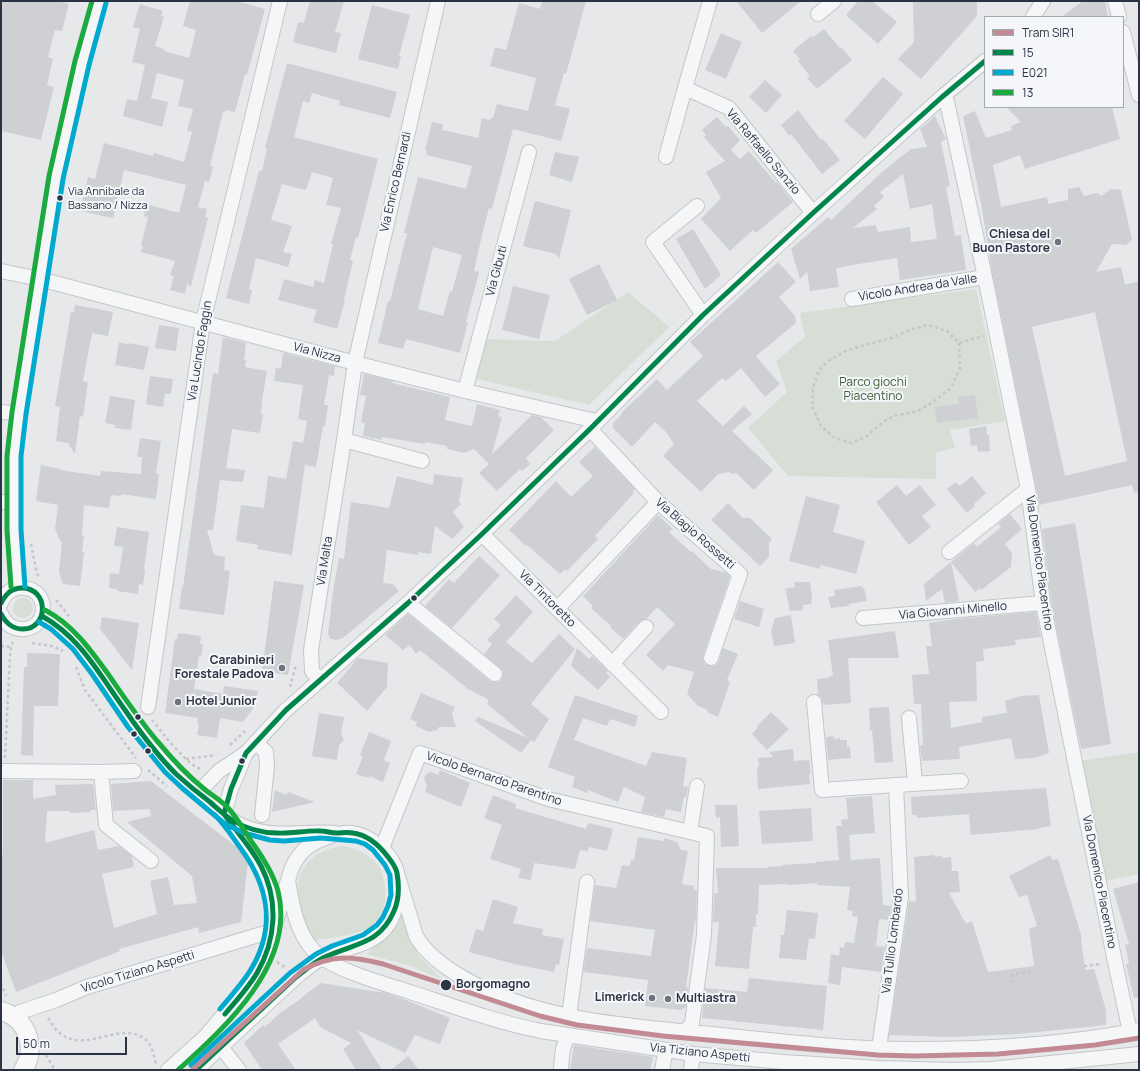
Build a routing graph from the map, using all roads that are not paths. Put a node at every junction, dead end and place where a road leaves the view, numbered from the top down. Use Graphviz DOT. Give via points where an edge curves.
graph roads {
  1 [pos="99,1"];
  2 [pos="280,1"];
  3 [pos="438,1"];
  4 [pos="710,1"];
  5 [pos="834,1"];
  6 [pos="1043,1"];
  7 [pos="1115,1"];
  8 [pos="818,14"];
  9 [pos="1034,16"];
  10 [pos="1119,16"];
  11 [pos="1124,35"];
  12 [pos="984,62"];
  13 [pos="1137,80"];
  14 [pos="685,88"];
  15 [pos="1139,95"];
  16 [pos="942,97"];
  17 [pos="529,152"];
  18 [pos="666,157"];
  19 [pos="697,206"];
  20 [pos="813,213"];
  21 [pos="1,271"];
  22 [pos="985,277"];
  23 [pos="40,279"];
  24 [pos="852,299"];
  25 [pos="703,315"];
  26 [pos="203,322"];
  27 [pos="355,363"];
  28 [pos="465,391"];
  29 [pos="1,412"];
  30 [pos="19,413"];
  31 [pos="593,425"];
  32 [pos="344,440"];
  33 [pos="422,461"];
  34 [pos="1028,489"];
  35 [pos="8,502"];
  36 [pos="658,502"];
  37 [pos="482,534"];
  38 [pos="948,552"];
  39 [pos="18,587"];
  40 [pos="1,603"];
  41 [pos="408,603"];
  42 [pos="1043,603"];
  43 [pos="557,609"];
  44 [pos="42,616"];
  45 [pos="863,618"];
  46 [pos="3,623"];
  47 [pos="646,628"];
  48 [pos="711,658"];
  49 [pos="612,664"];
  50 [pos="495,674"];
  51 [pos="319,680"];
  52 [pos="814,702"];
  53 [pos="148,707"];
  54 [pos="661,712"];
  55 [pos="909,718"];
  56 [pos="251,748"];
  57 [pos="139,766"];
  58 [pos="3,771"];
  59 [pos="101,772"];
  60 [pos="961,781"];
  61 [pos="915,783"];
  62 [pos="896,785"];
  63 [pos="697,786"];
  64 [pos="198,793"];
  65 [pos="224,814"];
  66 [pos="262,815"];
  67 [pos="690,832"];
  68 [pos="346,833"];
  69 [pos="382,848"];
  70 [pos="151,861"];
  71 [pos="397,873"];
  72 [pos="288,880"];
  73 [pos="587,882"];
  74 [pos="269,930"];
  75 [pos="322,958"];
  76 [pos="6,1009"];
  77 [pos="569,1016"];
  78 [pos="683,1031"];
  79 [pos="1134,1031"];
  80 [pos="571,1036"];
  81 [pos="221,1047"];
  82 [pos="879,1048"];
  83 [pos="30,1051"];
  84 [pos="670,1051"];
  85 [pos="693,1054"];
  86 [pos="1139,1054"];
  87 [pos="783,1066"];
  88 [pos="1070,1066"];
  89 [pos="162,1067"];
  90 [pos="50,1069"];
  91 [pos="23,1070"];
  92 [pos="196,1070"];
  93 [pos="239,1070"];
  94 [pos="561,1070"];
  95 [pos="662,1070"];
  96 [pos="691,1070"];
  97 [pos="912,1070"];
  1 -- 23 [label="street" via="56,178"];
  2 -- 26 [label="street, Via Lucindo Faggin"];
  3 -- 27 [label="street, Via Enrico Bernardi"];
  4 -- 14 [label="street"];
  5 -- 8 [label="street"];
  6 -- 9 [label="street"];
  7 -- 10 [label="street"];
  11 -- 13 [label="street"];
  12 -- 16 [label="street"];
  13 -- 15 [label="street"];
  14 -- 18 [label="street"];
  14 -- 20 [label="street, Via Raffaello Sanzio" via="729,108"];
  16 -- 20 [label="street"];
  16 -- 22 [label="street, Via Domenico Piacentino" via="947,102"];
  17 -- 28 [label="street, Via Gibuti"];
  19 -- 25 [label="street" via="653,242"];
  20 -- 25 [label="street"];
  21 -- 23 [label="street, Via Nizza"];
  22 -- 24 [label="street, Vicolo Andrea da Valle"];
  22 -- 34 [label="street, Via Domenico Piacentino"];
  23 -- 26 [label="street, Via Nizza"];
  23 -- 30 [label="street"];
  25 -- 31 [label="street"];
  26 -- 27 [label="street, Via Nizza"];
  26 -- 53 [label="street, Via Lucindo Faggin"];
  27 -- 28 [label="street, Via Nizza"];
  27 -- 32 [label="street, Via Malta"];
  28 -- 31 [label="street, Via Nizza"];
  29 -- 30 [label="street"];
  30 -- 35 [label="street"];
  31 -- 36 [label="street, Via Biagio Rossetti"];
  31 -- 37 [label="street"];
  32 -- 33 [label="street"];
  32 -- 51 [label="street, Via Malta" via="311,650 312,671"];
  34 -- 38 [label="street"];
  34 -- 42 [label="street, Via Domenico Piacentino"];
  35 -- 39 [label="street" via="14,530"];
  36 -- 43 [label="street"];
  36 -- 48 [label="street, Via Biagio Rossetti" via="740,574"];
  37 -- 41 [label="street"];
  37 -- 43 [label="street, Via Tintoretto"];
  39 -- 40 [label="street" via="6,593"];
  39 -- 44 [label="street" via="25,587 38,595 42,601"];
  41 -- 50 [label="street"];
  41 -- 51 [label="street"];
  42 -- 45 [label="street, Via Giovanni Minello"];
  42 -- 79 [label="street, Via Domenico Piacentino" via="1114,962"];
  43 -- 49 [label="street, Via Tintoretto"];
  44 -- 46 [label="street" via="30,628 22,630"];
  44 -- 64 [label="street" via="53,621 70,635 156,751"];
  47 -- 49 [label="street"];
  49 -- 54 [label="street, Via Tintoretto"];
  51 -- 56 [label="street" via="286,710"];
  52 -- 62 [label="street" via="822,790"];
  55 -- 61 [label="street"];
  56 -- 64 [label="street" via="219,771"];
  56 -- 65 [label="street" via="231,789"];
  56 -- 66 [label="street" via="266,752"];
  57 -- 59 [label="street"];
  58 -- 59 [label="street"];
  59 -- 70 [label="street" via="106,825"];
  60 -- 61 [label="street"];
  61 -- 62 [label="street"];
  62 -- 82 [label="street, Via Tullio Lombardo" via="901,898"];
  63 -- 67 [label="street"];
  64 -- 65 [label="street"];
  65 -- 68 [label="street" via="246,827 270,833"];
  65 -- 74 [label="street" via="255,857 266,878 273,901"];
  67 -- 69 [label="street, Vicolo Bernardo Parentino" via="548,799 420,753"];
  67 -- 78 [label="street, Vicolo Bernardo Parentino" via="707,836 704,935 693,1020 691,1026"];
  68 -- 69 [label="street" via="364,837"];
  68 -- 72 [label="street" via="319,841 305,849 296,860"];
  69 -- 71 [label="street" via="394,864"];
  71 -- 75 [label="street" via="396,904 386,927 376,937 364,943"];
  71 -- 77 [label="street, Via Tiziano Aspetti" via="416,936 434,958 481,988 516,1002"];
  72 -- 74 [label="street"];
  72 -- 75 [label="street" via="293,910 307,944"];
  73 -- 77 [label="street"];
  74 -- 76 [label="street, Vicolo Tiziano Aspetti" via="87,987 20,1012"];
  74 -- 89 [label="street" via="266,955 241,994 205,1037"];
  75 -- 80 [label="street, Via Tiziano Aspetti" via="373,980 500,1022"];
  75 -- 81 [label="street" via="295,978"];
  76 -- 83 [label="main road" via="27,1033"];
  77 -- 78 [label="street, Via Tiziano Aspetti"];
  78 -- 82 [label="street, Via Tiziano Aspetti" via="784,1042"];
  79 -- 82 [label="street, Via Tiziano Aspetti" via="980,1048"];
  80 -- 84 [label="street, Via Tiziano Aspetti"];
  80 -- 94 [label="street" via="565,1042"];
  81 -- 92 [label="street"];
  81 -- 93 [label="street"];
  83 -- 90 [label="main road"];
  83 -- 91 [label="main road"];
  84 -- 85 [label="street, Via Tiziano Aspetti"];
  84 -- 95 [label="street" via="665,1054"];
  85 -- 87 [label="street, Via Tiziano Aspetti"];
  85 -- 96 [label="street"];
  86 -- 88 [label="street, Via Tiziano Aspetti"];
  87 -- 97 [label="street, Via Tiziano Aspetti"];
  88 -- 97 [label="street, Via Tiziano Aspetti"];
}
